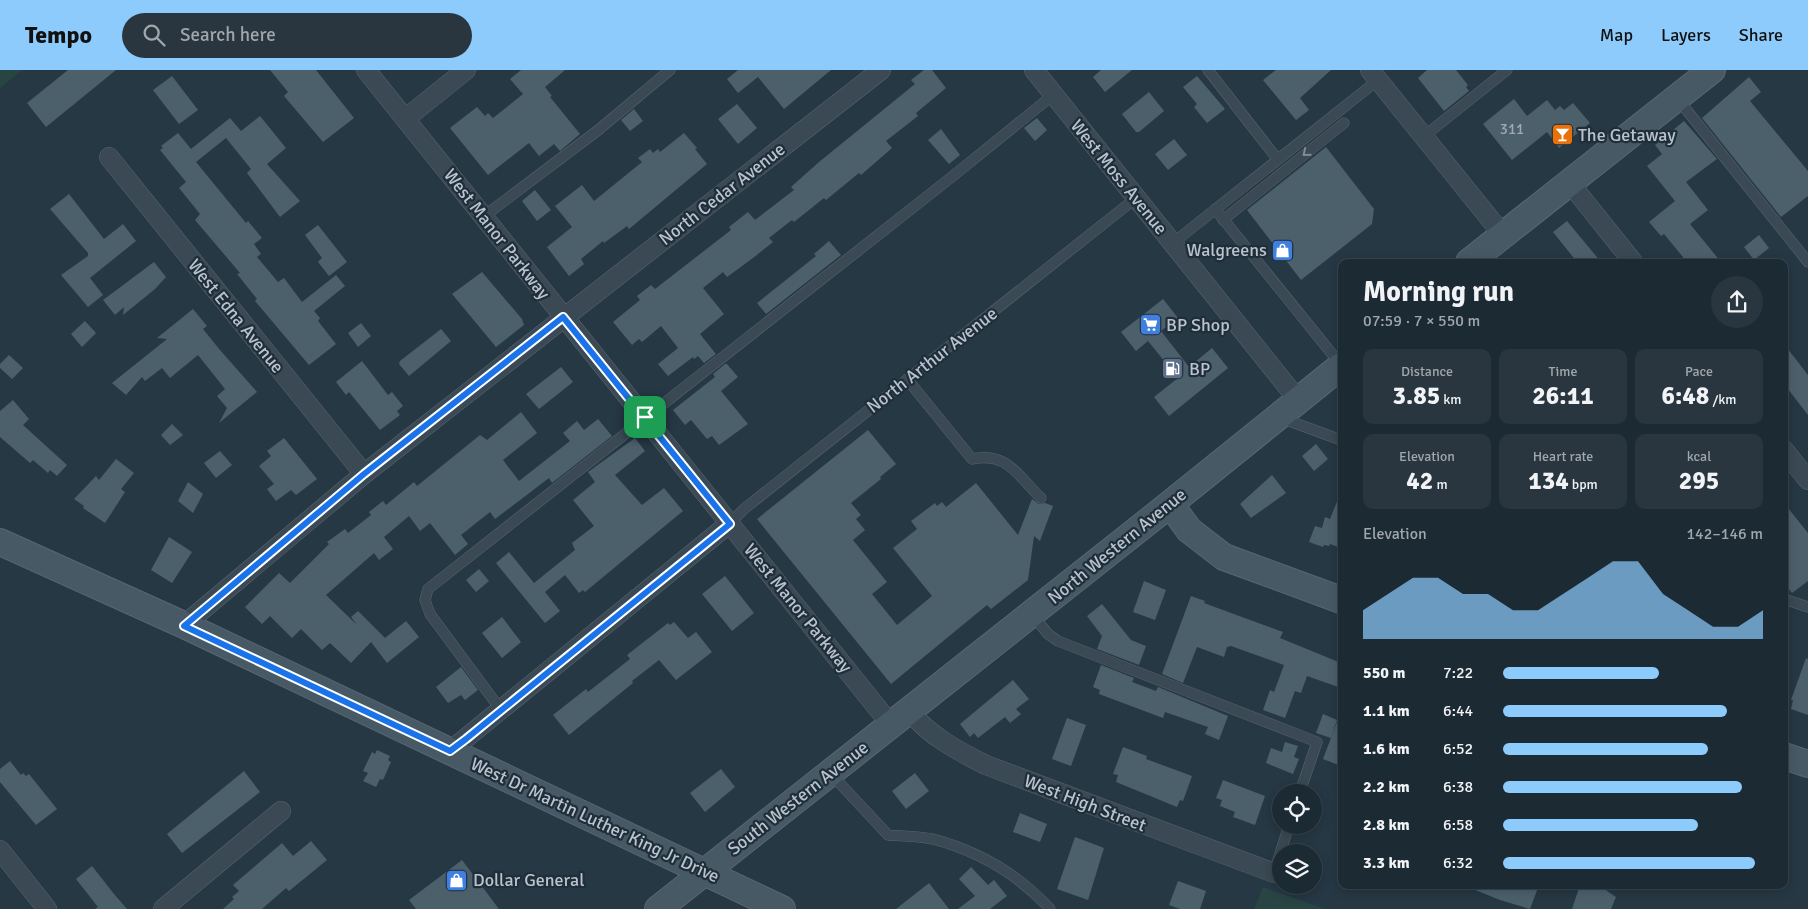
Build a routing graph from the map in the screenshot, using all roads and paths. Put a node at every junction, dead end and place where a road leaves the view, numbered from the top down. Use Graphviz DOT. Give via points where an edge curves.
graph roads {
  1 [pos="366,70"];
  2 [pos="466,70"];
  3 [pos="670,70"];
  4 [pos="880,70"];
  5 [pos="1034,70"];
  6 [pos="1208,70"];
  7 [pos="1507,70"];
  8 [pos="1707,71"];
  9 [pos="1374,75"];
  10 [pos="1054,95"];
  11 [pos="1677,98"];
  12 [pos="405,119"];
  13 [pos="1344,123"];
  14 [pos="1423,137"];
  15 [pos="109,157"];
  16 [pos="1278,160"];
  17 [pos="1569,182"];
  18 [pos="1136,198"];
  19 [pos="1215,210"];
  20 [pos="483,217"];
  21 [pos="1223,220"];
  22 [pos="1503,236"];
  23 [pos="1173,243"];
  24 [pos="1473,259"];
  25 [pos="1632,259"];
  26 [pos="1808,262"];
  27 [pos="563,317"];
  28 [pos="1338,361"];
  29 [pos="1338,367"];
  30 [pos="907,379"];
  31 [pos="1298,400"];
  32 [pos="645,417"];
  33 [pos="1278,417"];
  34 [pos="1338,439"];
  35 [pos="1788,455"];
  36 [pos="364,474"];
  37 [pos="1808,480"];
  38 [pos="1041,498"];
  39 [pos="1170,504"];
  40 [pos="730,524"];
  41 [pos="0,542"];
  42 [pos="1338,599"];
  43 [pos="1788,600"];
  44 [pos="1808,607"];
  45 [pos="1032,614"];
  46 [pos="184,626"];
  47 [pos="501,710"];
  48 [pos="900,718"];
  49 [pos="450,751"];
  50 [pos="1788,757"];
  51 [pos="1808,764"];
  52 [pos="830,773"];
  53 [pos="1303,784"];
  54 [pos="280,811"];
  55 [pos="0,850"];
  56 [pos="704,872"];
  57 [pos="1272,872"];
  58 [pos="47,909"];
  59 [pos="163,909"];
  60 [pos="658,909"];
  61 [pos="782,909"];
  62 [pos="1050,909"];
  1 -- 12 [label="street, West Manor Parkway"];
  2 -- 12 [label="street"];
  3 -- 20 [label="lane" via="597,131"];
  4 -- 27 [label="street, North Cedar Avenue"];
  5 -- 10 [label="street, West Moss Avenue"];
  6 -- 16 [label="lane"];
  7 -- 14 [label="lane"];
  8 -- 11 [label="main road"];
  9 -- 14 [label="street"];
  9 -- 16 [label="lane"];
  10 -- 18 [label="street, West Moss Avenue"];
  10 -- 32 [label="lane"];
  11 -- 17 [label="main road"];
  11 -- 26 [label="lane"];
  12 -- 20 [label="street, West Manor Parkway"];
  13 -- 21 [label="lane, one-way"];
  14 -- 22 [label="street"];
  15 -- 36 [label="street, West Edna Avenue"];
  16 -- 19 [label="lane"];
  17 -- 22 [label="main road"];
  17 -- 25 [label="street"];
  18 -- 23 [label="street, West Moss Avenue"];
  18 -- 30 [label="lane, North Arthur Avenue"];
  19 -- 21 [label="lane"];
  19 -- 23 [label="lane"];
  20 -- 27 [label="street, West Manor Parkway"];
  21 -- 28 [label="lane"];
  22 -- 24 [label="main road"];
  23 -- 31 [label="street, West Moss Avenue"];
  27 -- 32 [label="street, West Manor Parkway"];
  27 -- 36 [label="street, North Cedar Avenue"];
  29 -- 31 [label="main road, North Western Avenue"];
  30 -- 38 [label="lane" via="972,459 987,456 1008,462"];
  30 -- 40 [label="lane, North Arthur Avenue" via="744,508"];
  31 -- 33 [label="main road, North Western Avenue"];
  32 -- 40 [label="street, West Manor Parkway"];
  32 -- 47 [label="lane" via="428,589 426,600 430,614"];
  33 -- 34 [label="lane"];
  33 -- 39 [label="main road, North Western Avenue"];
  35 -- 37 [label="street"];
  36 -- 46 [label="street, North Cedar Avenue"];
  39 -- 42 [label="main road" via="1190,530 1224,557"];
  39 -- 45 [label="main road, North Western Avenue"];
  40 -- 47 [label="street"];
  40 -- 48 [label="street, West Manor Parkway"];
  41 -- 46 [label="main road, West Dr Martin Luther King Jr Drive"];
  43 -- 44 [label="lane"];
  45 -- 48 [label="main road, North Western Avenue"];
  45 -- 53 [label="lane" via="1058,641 1317,742"];
  46 -- 49 [label="main road, West Dr Martin Luther King Jr Drive"];
  47 -- 49 [label="street"];
  48 -- 52 [label="main road, South Western Avenue"];
  48 -- 57 [label="street, West High Street" via="921,725 947,745 986,765"];
  49 -- 56 [label="main road, West Dr Martin Luther King Jr Drive"];
  50 -- 51 [label="main road"];
  52 -- 56 [label="main road, South Western Avenue"];
  52 -- 62 [label="lane" via="888,835 932,839 969,851 1016,877"];
  54 -- 59 [label="street"];
  55 -- 58 [label="street"];
  56 -- 60 [label="main road, South Western Avenue"];
  56 -- 61 [label="main road, West Dr Martin Luther King Jr Drive"];
}
